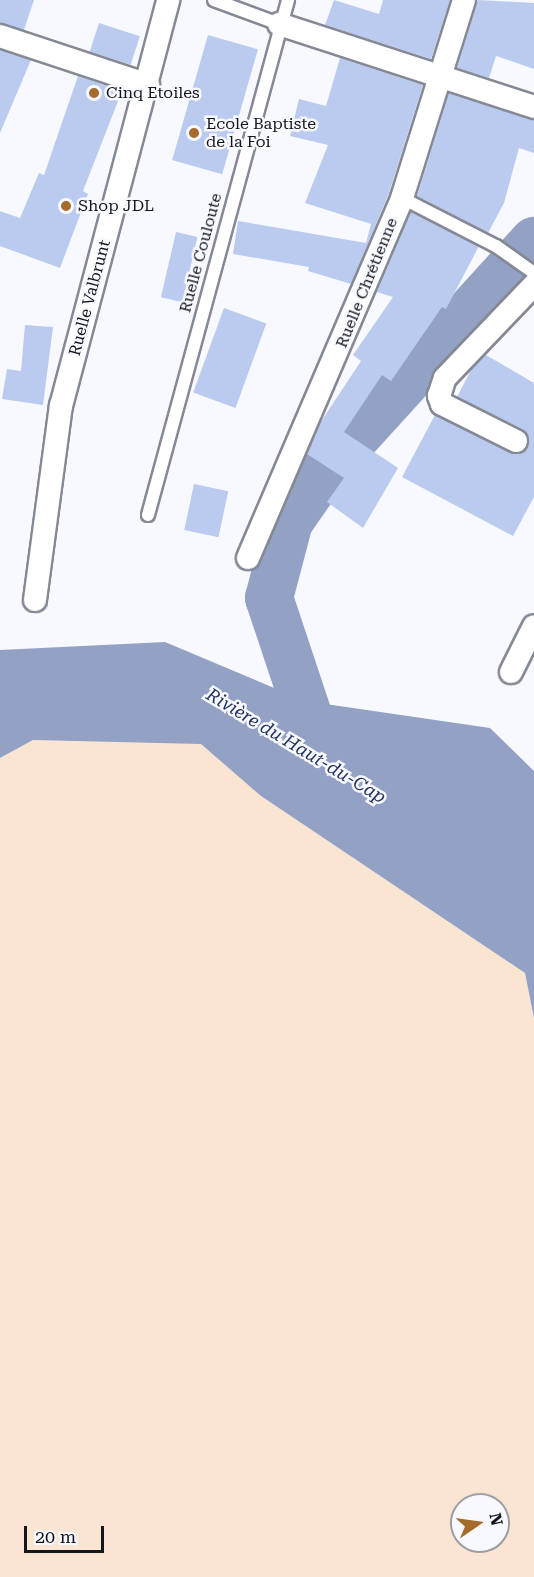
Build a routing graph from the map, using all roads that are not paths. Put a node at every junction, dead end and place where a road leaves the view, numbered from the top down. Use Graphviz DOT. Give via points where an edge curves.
graph roads {
  1 [pos="168,0"];
  2 [pos="214,0"];
  3 [pos="288,0"];
  4 [pos="464,0"];
  5 [pos="279,24"];
  6 [pos="0,36"];
  7 [pos="444,76"];
  8 [pos="148,84"];
  9 [pos="534,107"];
  10 [pos="402,198"];
  11 [pos="533,277"];
  12 [pos="516,441"];
  13 [pos="148,515"];
  14 [pos="248,558"];
  15 [pos="35,600"];
  16 [pos="534,626"];
  17 [pos="510,672"];
  1 -- 8 [label="street, Ruelle Valbrunt"];
  2 -- 5 [label="lane"];
  3 -- 5 [label="lane, Ruelle Couloute"];
  4 -- 7 [label="street, Ruelle Chrétienne"];
  5 -- 7 [label="street"];
  5 -- 13 [label="lane, Ruelle Couloute"];
  6 -- 8 [label="street"];
  7 -- 9 [label="street"];
  7 -- 10 [label="street, Ruelle Chrétienne"];
  8 -- 15 [label="street, Ruelle Valbrunt" via="61,406"];
  10 -- 11 [label="lane" via="496,246"];
  10 -- 14 [label="street, Ruelle Chrétienne"];
  11 -- 12 [label="street" via="445,378 439,396 442,404"];
  16 -- 17 [label="street"];
}
